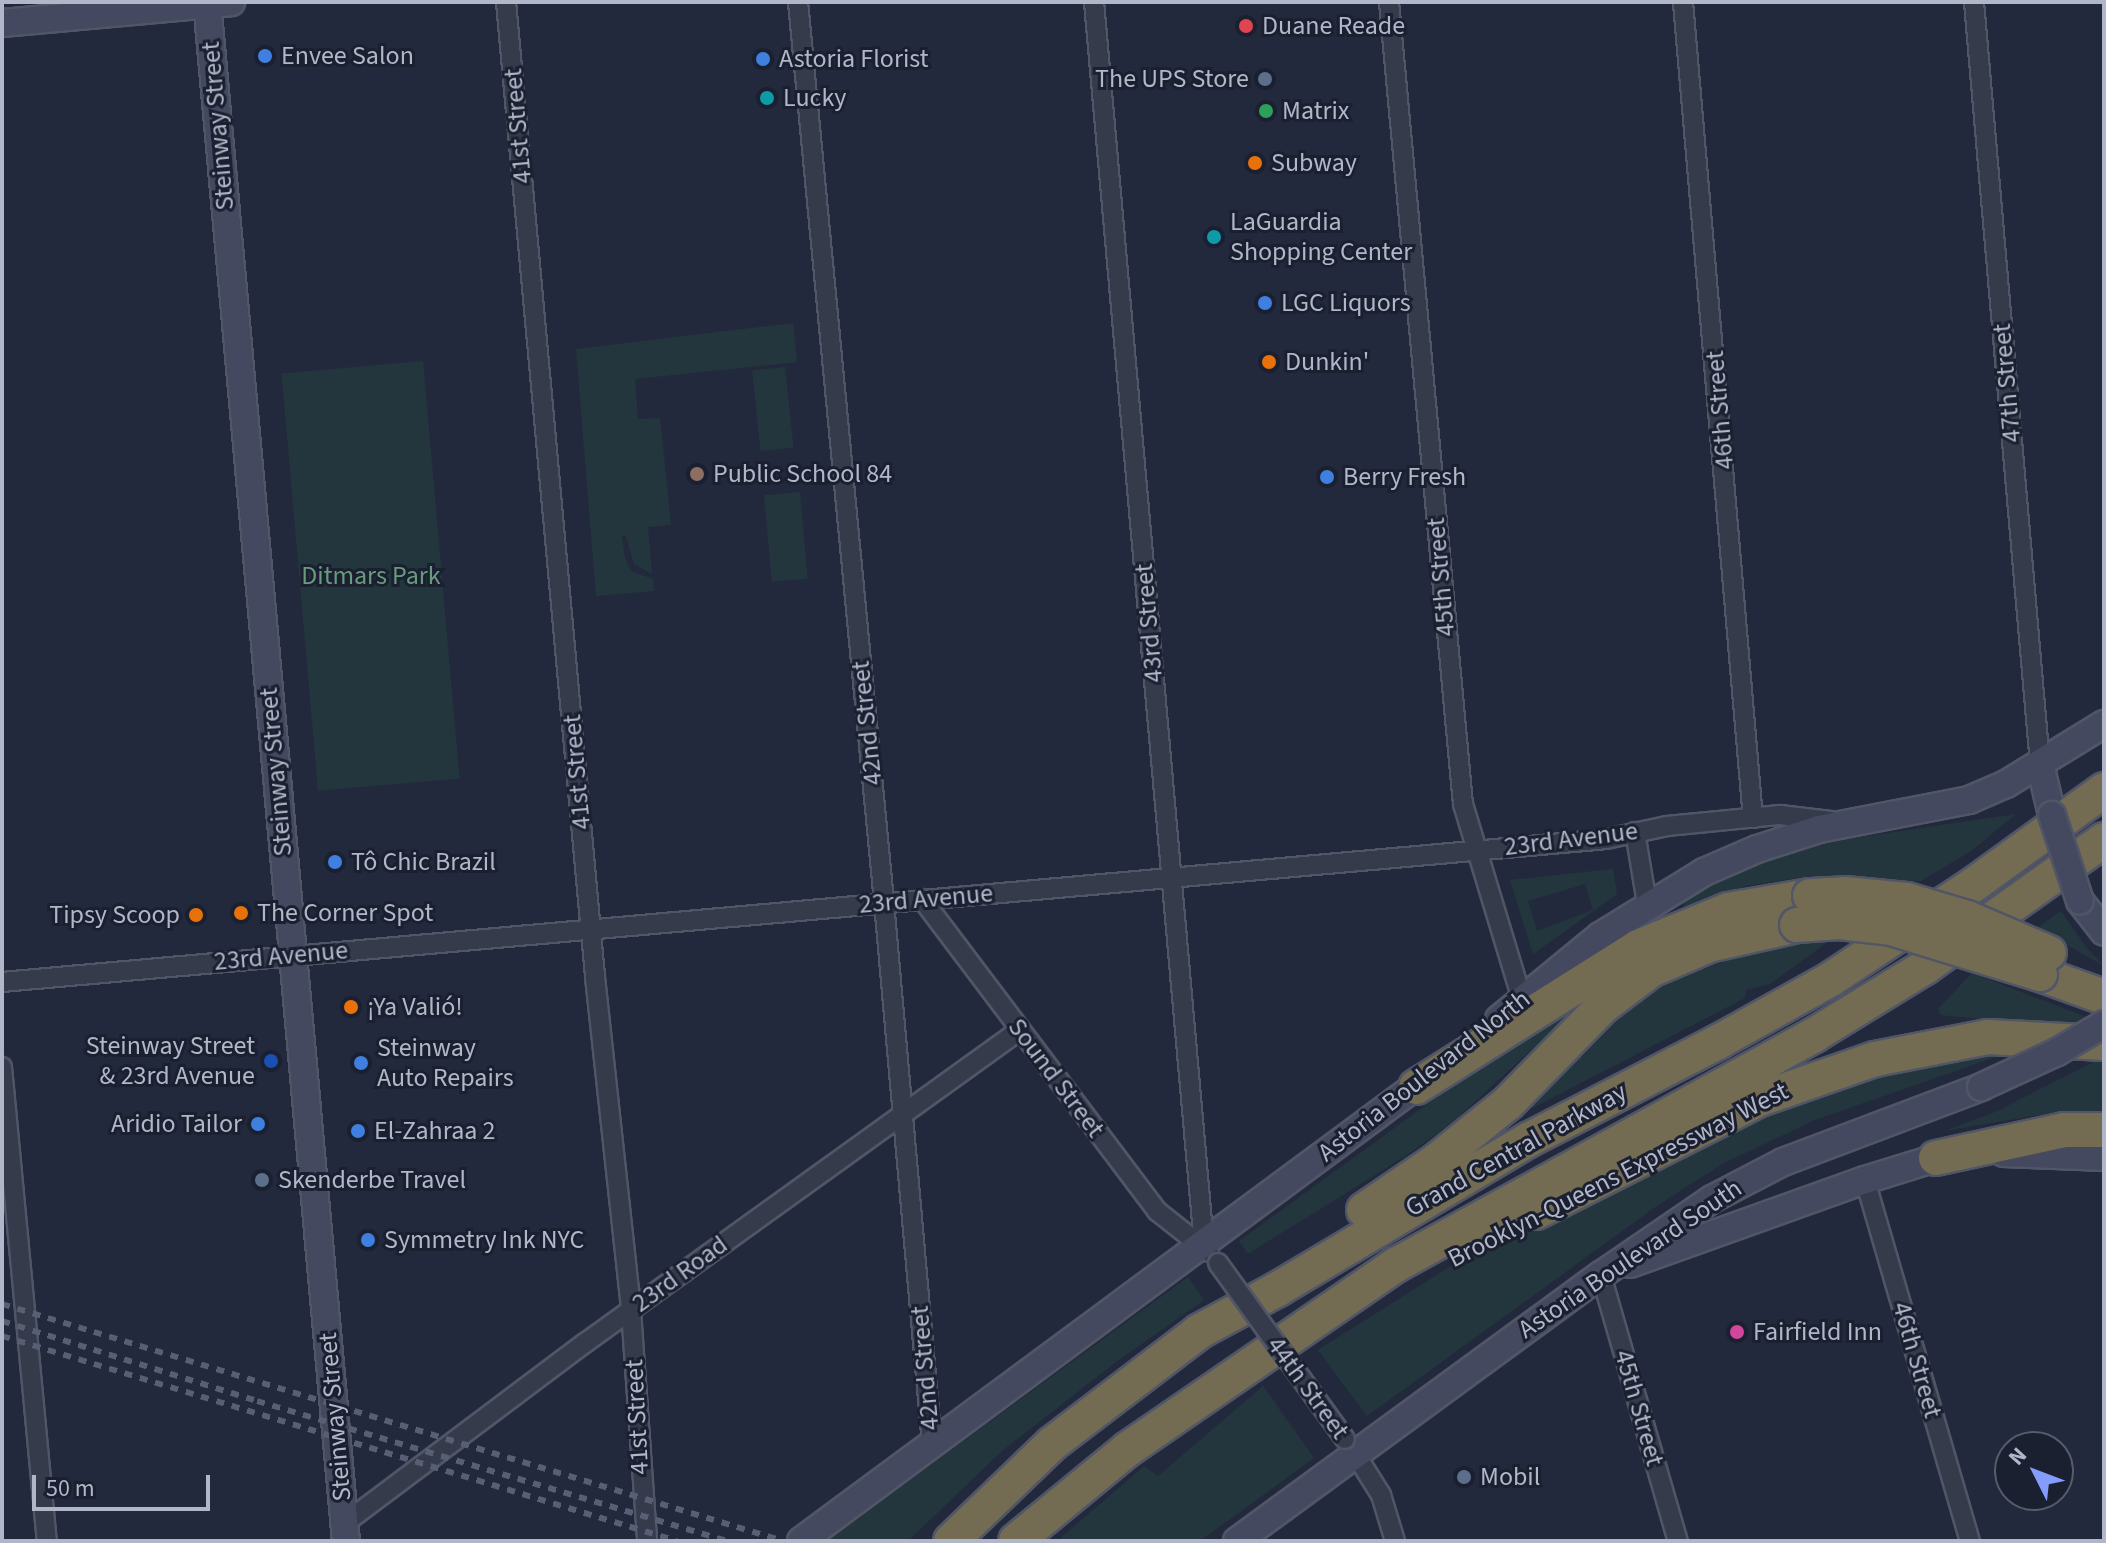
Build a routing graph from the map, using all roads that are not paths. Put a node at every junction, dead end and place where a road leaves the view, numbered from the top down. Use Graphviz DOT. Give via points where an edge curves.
graph roads {
  1 [pos="506,2"];
  2 [pos="798,2"];
  3 [pos="1094,2"];
  4 [pos="1389,2"];
  5 [pos="1683,2"];
  6 [pos="1974,2"];
  7 [pos="215,3"];
  8 [pos="2,23"];
  9 [pos="2104,724"];
  10 [pos="2040,764"];
  11 [pos="2104,790"];
  12 [pos="1753,818"];
  13 [pos="1849,823"];
  14 [pos="1635,832"];
  15 [pos="2104,840"];
  16 [pos="1475,850"];
  17 [pos="1171,877"];
  18 [pos="922,899"];
  19 [pos="884,902"];
  20 [pos="1647,904"];
  21 [pos="1803,910"];
  22 [pos="590,929"];
  23 [pos="2104,932"];
  24 [pos="292,955"];
  25 [pos="2045,963"];
  26 [pos="2104,978"];
  27 [pos="2,982"];
  28 [pos="2104,997"];
  29 [pos="1522,1000"];
  30 [pos="2104,1024"];
  31 [pos="1020,1030"];
  32 [pos="2104,1043"];
  33 [pos="2,1067"];
  34 [pos="1416,1087"];
  35 [pos="902,1114"];
  36 [pos="2104,1130"];
  37 [pos="2104,1157"];
  38 [pos="1936,1158"];
  39 [pos="1865,1180"];
  40 [pos="1211,1253"];
  41 [pos="1601,1275"];
  42 [pos="631,1310"];
  43 [pos="1200,1331"];
  44 [pos="1287,1342"];
  45 [pos="932,1444"];
  46 [pos="1350,1446"];
  47 [pos="345,1532"];
  48 [pos="47,1541"];
  49 [pos="647,1541"];
  50 [pos="801,1541"];
  51 [pos="951,1541"];
  52 [pos="1016,1541"];
  53 [pos="1237,1541"];
  54 [pos="1395,1541"];
  55 [pos="1678,1541"];
  56 [pos="1970,1541"];
  1 -- 22 [label="street, 41st Street"];
  2 -- 19 [label="street, 42nd Street"];
  3 -- 17 [label="street, 43rd Street"];
  4 -- 16 [label="street, 45th Street" via="1463,804"];
  5 -- 12 [label="street, 46th Street"];
  6 -- 10 [label="street, 47th Street"];
  7 -- 8 [label="main road"];
  7 -- 24 [label="main road, Steinway Street"];
  9 -- 10 [label="main road, Astoria Boulevard North"];
  10 -- 13 [label="main road, Astoria Boulevard North" via="1969,800"];
  10 -- 23 [label="main road, bridge" via="2080,901"];
  11 -- 43 [label="highway, Grand Central Parkway" via="1831,979 1514,1147"];
  12 -- 13 [label="street, 23rd Avenue" via="1780,815"];
  12 -- 14 [label="street, 23rd Avenue"];
  13 -- 20 [label="main road, Astoria Boulevard North" via="1757,849"];
  14 -- 16 [label="street, 23rd Avenue"];
  14 -- 20 [label="street"];
  15 -- 44 [label="highway, Grand Central Parkway" via="1888,991 1396,1265"];
  16 -- 17 [label="street, 23rd Avenue"];
  16 -- 29 [label="street, 45th Street"];
  17 -- 18 [label="street, 23rd Avenue"];
  17 -- 40 [label="street, 43rd Street"];
  18 -- 19 [label="street, 23rd Avenue"];
  18 -- 31 [label="street, Sound Street"];
  19 -- 22 [label="street, 23rd Avenue"];
  19 -- 35 [label="street, 42nd Street"];
  20 -- 29 [label="main road, Astoria Boulevard North"];
  21 -- 25 [label="highway, bridge" via="1839,922 1891,928"];
  21 -- 34 [label="highway" via="1728,910 1648,942"];
  21 -- 43 [label="highway" via="1651,970 1602,1007 1487,1121 1415,1176 1267,1273"];
  22 -- 24 [label="street, 23rd Avenue"];
  22 -- 42 [label="street, 41st Street"];
  24 -- 27 [label="street, 23rd Avenue"];
  24 -- 47 [label="main road, Steinway Street"];
  25 -- 26 [label="highway"];
  25 -- 28 [label="highway"];
  29 -- 34 [label="main road, Astoria Boulevard North"];
  30 -- 41 [label="main road, Astoria Boulevard South, bridge" via="1981,1087 1743,1181"];
  31 -- 35 [label="street, 23rd Road"];
  31 -- 40 [label="street, Sound Street" via="1157,1211"];
  32 -- 44 [label="highway, Brooklyn-Queens Expressway West" via="1964,1040 1875,1059 1779,1091"];
  33 -- 48 [label="street"];
  34 -- 40 [label="main road, Astoria Boulevard North"];
  35 -- 42 [label="street, 23rd Road"];
  35 -- 45 [label="street, 42nd Street"];
  36 -- 38 [label="highway" via="2064,1130"];
  37 -- 38 [label="main road" via="2011,1152"];
  38 -- 39 [label="main road"];
  39 -- 41 [label="main road"];
  39 -- 56 [label="street, 46th Street"];
  40 -- 45 [label="main road, Astoria Boulevard North"];
  40 -- 46 [label="street, 44th Street, bridge"];
  41 -- 46 [label="main road, Astoria Boulevard South"];
  41 -- 55 [label="street, 45th Street"];
  42 -- 47 [label="street, 23rd Road"];
  42 -- 49 [label="street, 41st Street"];
  43 -- 51 [label="highway, Grand Central Parkway" via="1053,1443"];
  44 -- 52 [label="highway, Grand Central Parkway" via="1128,1449"];
  45 -- 50 [label="main road, Astoria Boulevard North"];
  46 -- 53 [label="main road, Astoria Boulevard South"];
  46 -- 54 [label="street, 44th Street" via="1381,1495"];
}
